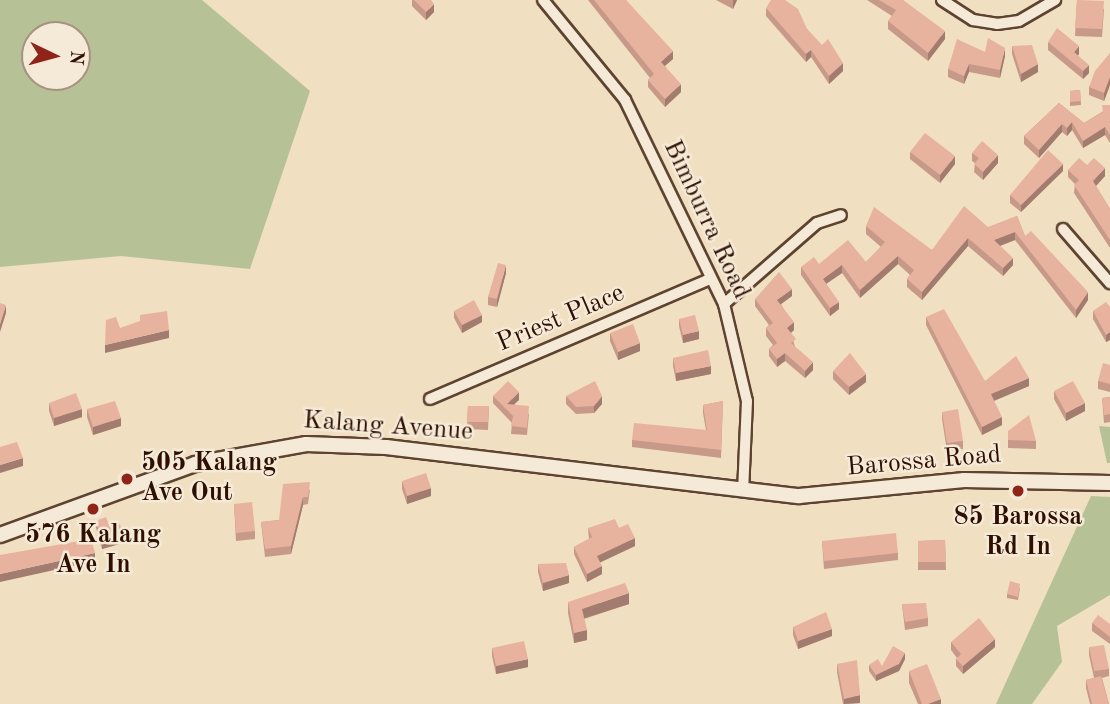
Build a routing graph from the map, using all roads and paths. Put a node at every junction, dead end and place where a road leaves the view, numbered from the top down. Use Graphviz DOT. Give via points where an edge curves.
graph roads {
  1 [pos="544,0"];
  2 [pos="942,0"];
  3 [pos="1055,0"];
  4 [pos="841,215"];
  5 [pos="1063,229"];
  6 [pos="710,279"];
  7 [pos="1110,283"];
  8 [pos="724,304"];
  9 [pos="430,399"];
  10 [pos="1110,483"];
  11 [pos="743,491"];
  12 [pos="0,535"];
  1 -- 6 [label="street, Bimburra Road" via="625,100"];
  2 -- 3 [label="street" via="973,20 997,24 1019,21"];
  4 -- 8 [label="street" via="817,223"];
  5 -- 7 [label="street"];
  6 -- 8 [label="street, Bimburra Road"];
  6 -- 9 [label="street, Priest Place"];
  8 -- 11 [label="street, Bimburra Road" via="747,401"];
  10 -- 11 [label="street, Barossa Road" via="964,480 820,496"];
  11 -- 12 [label="street, Kalang Avenue" via="386,447 287,445 195,464"];
}
